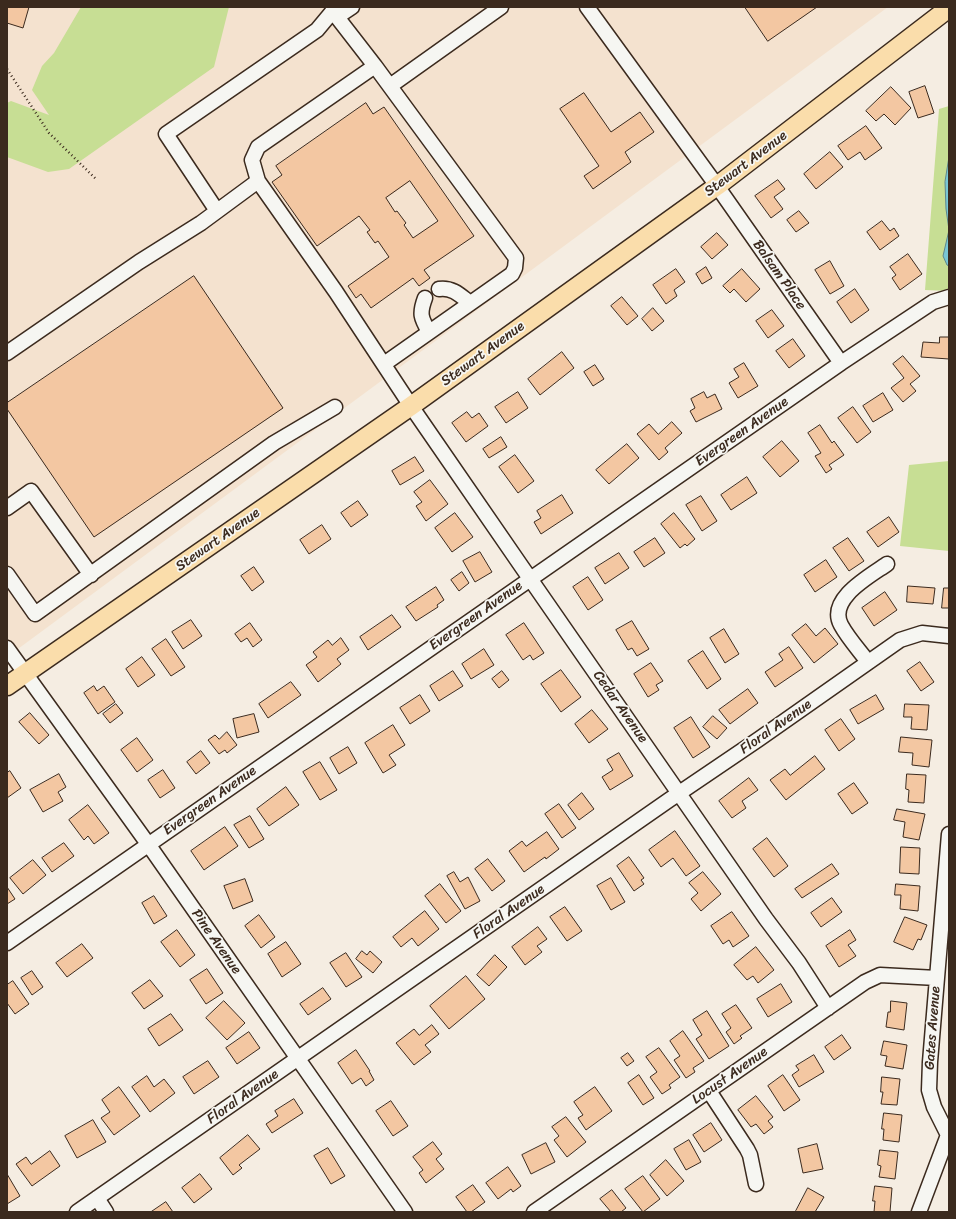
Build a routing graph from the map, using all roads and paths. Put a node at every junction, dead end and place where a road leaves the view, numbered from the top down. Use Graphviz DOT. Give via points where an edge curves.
graph roads {
  1 [pos="352,7"];
  2 [pos="501,7"];
  3 [pos="587,7"];
  4 [pos="948,10"];
  5 [pos="334,12"];
  6 [pos="375,66"];
  7 [pos="7,69"];
  8 [pos="390,86"];
  9 [pos="96,179"];
  10 [pos="258,181"];
  11 [pos="717,186"];
  12 [pos="217,211"];
  13 [pos="439,289"];
  14 [pos="949,297"];
  15 [pos="425,298"];
  16 [pos="470,303"];
  17 [pos="429,332"];
  18 [pos="7,353"];
  19 [pos="841,363"];
  20 [pos="384,364"];
  21 [pos="411,406"];
  22 [pos="334,407"];
  23 [pos="7,508"];
  24 [pos="887,564"];
  25 [pos="7,574"];
  26 [pos="91,575"];
  27 [pos="530,579"];
  28 [pos="949,636"];
  29 [pos="7,648"];
  30 [pos="868,662"];
  31 [pos="25,674"];
  32 [pos="7,686"];
  33 [pos="680,793"];
  34 [pos="949,834"];
  35 [pos="148,844"];
  36 [pos="7,943"];
  37 [pos="937,978"];
  38 [pos="828,1008"];
  39 [pos="297,1059"];
  40 [pos="709,1091"];
  41 [pos="949,1135"];
  42 [pos="756,1184"];
  43 [pos="97,1198"];
  44 [pos="77,1212"];
  45 [pos="106,1212"];
  46 [pos="405,1212"];
  47 [pos="534,1212"];
  48 [pos="919,1212"];
  1 -- 5 [label="street"];
  2 -- 8 [label="street"];
  3 -- 11 [label="street, Balsam Place"];
  4 -- 11 [label="main road, Stewart Avenue"];
  5 -- 6 [label="street"];
  5 -- 12 [label="street" via="317,30 166,134"];
  6 -- 8 [label="street"];
  6 -- 10 [label="street, Cedar Avenue" via="258,147 252,160"];
  7 -- 9 [label="path" via="49,133"];
  8 -- 16 [label="street" via="516,258 512,274"];
  10 -- 12 [label="street"];
  10 -- 20 [label="street, Cedar Avenue"];
  11 -- 19 [label="street, Balsam Place"];
  11 -- 21 [label="main road, Stewart Avenue"];
  12 -- 18 [label="street"];
  13 -- 16 [label="street" via="455,291"];
  14 -- 19 [label="street, Evergreen Avenue" via="933,302"];
  15 -- 17 [label="street" via="421,314"];
  16 -- 17 [label="street"];
  17 -- 20 [label="street"];
  19 -- 27 [label="street, Evergreen Avenue"];
  20 -- 21 [label="street, Cedar Avenue"];
  21 -- 27 [label="street, Cedar Avenue"];
  21 -- 31 [label="main road, Stewart Avenue"];
  22 -- 26 [label="street" via="274,443"];
  23 -- 26 [label="street" via="31,491"];
  24 -- 30 [label="street" via="849,592 839,605 840,624"];
  25 -- 26 [label="street" via="35,614"];
  27 -- 33 [label="street, Cedar Avenue"];
  27 -- 35 [label="street, Evergreen Avenue"];
  28 -- 30 [label="street, Floral Avenue" via="922,633 900,640"];
  29 -- 31 [label="street, Pine Avenue"];
  30 -- 33 [label="street, Floral Avenue"];
  31 -- 32 [label="main road, Stewart Avenue"];
  31 -- 35 [label="street, Pine Avenue"];
  33 -- 38 [label="street, Cedar Avenue"];
  33 -- 39 [label="street, Floral Avenue"];
  34 -- 37 [label="street, Gates Avenue"];
  35 -- 36 [label="street, Evergreen Avenue"];
  35 -- 39 [label="street, Pine Avenue"];
  37 -- 38 [label="street, Locust Avenue" via="880,975 865,982"];
  37 -- 41 [label="street, Gates Avenue" via="929,1090 934,1107"];
  38 -- 40 [label="street, Locust Avenue"];
  39 -- 43 [label="street, Floral Avenue"];
  39 -- 46 [label="street, Pine Avenue"];
  40 -- 42 [label="street" via="747,1149"];
  40 -- 47 [label="street, Locust Avenue"];
  41 -- 48 [label="street, Gates Avenue"];
  43 -- 44 [label="street, Floral Avenue"];
  43 -- 45 [label="street"];
}
